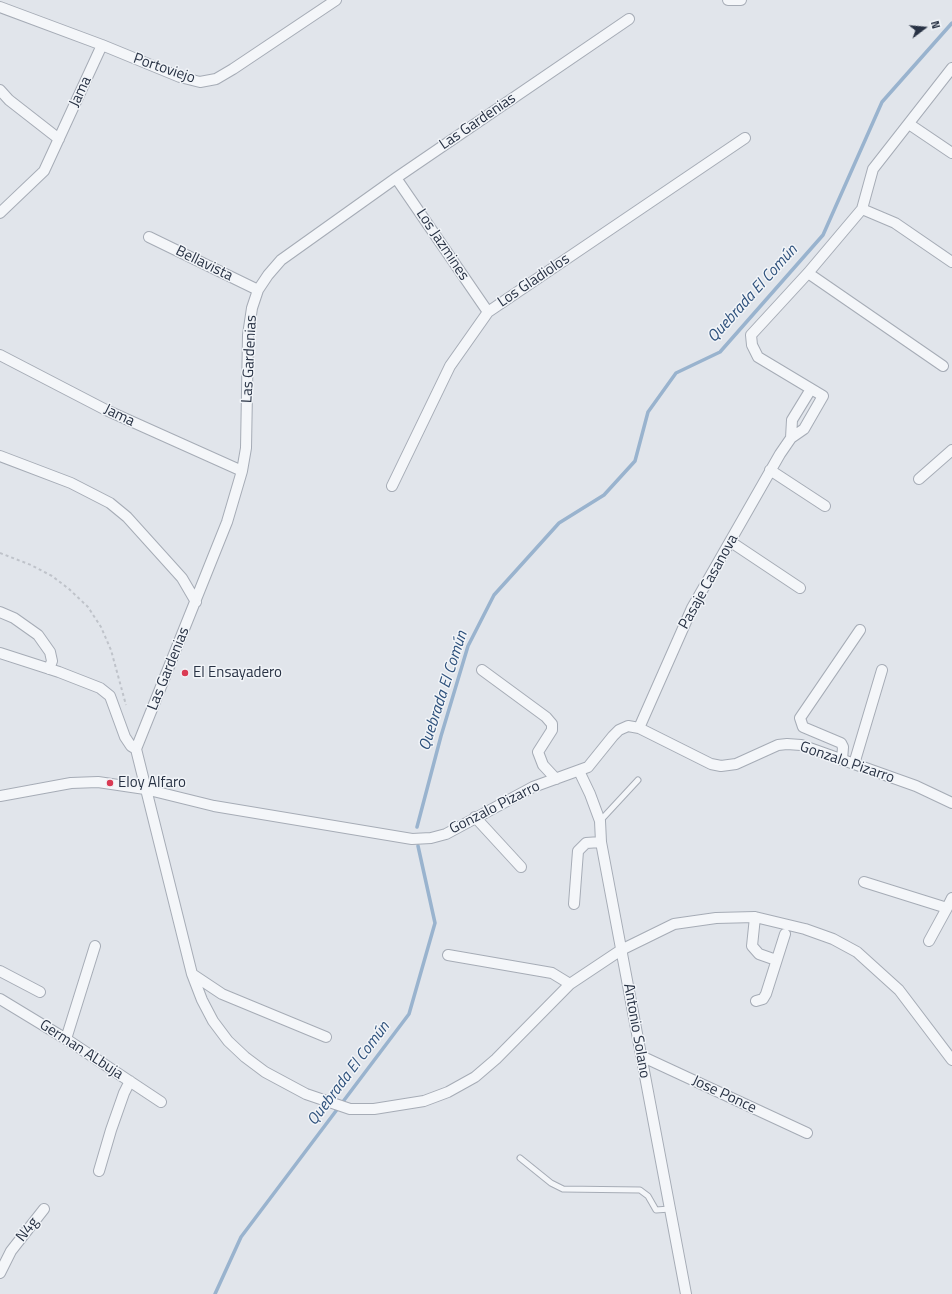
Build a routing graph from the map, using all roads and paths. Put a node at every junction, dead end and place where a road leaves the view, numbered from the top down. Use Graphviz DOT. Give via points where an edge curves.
graph roads {
  1 [pos="728,0"];
  2 [pos="741,0"];
  3 [pos="334,1"];
  4 [pos="0,7"];
  5 [pos="629,19"];
  6 [pos="102,46"];
  7 [pos="952,68"];
  8 [pos="0,90"];
  9 [pos="909,124"];
  10 [pos="745,138"];
  11 [pos="59,139"];
  12 [pos="952,153"];
  13 [pos="396,178"];
  14 [pos="862,209"];
  15 [pos="0,213"];
  16 [pos="149,237"];
  17 [pos="952,262"];
  18 [pos="808,273"];
  19 [pos="258,290"];
  20 [pos="488,312"];
  21 [pos="0,355"];
  22 [pos="942,366"];
  23 [pos="811,389"];
  24 [pos="790,439"];
  25 [pos="952,450"];
  26 [pos="0,456"];
  27 [pos="770,470"];
  28 [pos="242,471"];
  29 [pos="919,479"];
  30 [pos="392,486"];
  31 [pos="825,506"];
  32 [pos="731,542"];
  33 [pos="0,553"];
  34 [pos="800,588"];
  35 [pos="196,602"];
  36 [pos="0,612"];
  37 [pos="860,630"];
  38 [pos="0,653"];
  39 [pos="49,669"];
  40 [pos="482,670"];
  41 [pos="882,670"];
  42 [pos="127,710"];
  43 [pos="639,728"];
  44 [pos="136,749"];
  45 [pos="842,760"];
  46 [pos="854,764"];
  47 [pos="579,771"];
  48 [pos="556,779"];
  49 [pos="638,780"];
  50 [pos="145,789"];
  51 [pos="0,796"];
  52 [pos="952,803"];
  53 [pos="475,817"];
  54 [pos="600,820"];
  55 [pos="601,842"];
  56 [pos="521,867"];
  57 [pos="864,882"];
  58 [pos="952,898"];
  59 [pos="574,904"];
  60 [pos="947,908"];
  61 [pos="755,917"];
  62 [pos="784,934"];
  63 [pos="928,940"];
  64 [pos="95,946"];
  65 [pos="621,950"];
  66 [pos="448,955"];
  67 [pos="776,960"];
  68 [pos="0,971"];
  69 [pos="192,974"];
  70 [pos="570,984"];
  71 [pos="40,992"];
  72 [pos="0,999"];
  73 [pos="756,1001"];
  74 [pos="326,1037"];
  75 [pos="66,1039"];
  76 [pos="641,1056"];
  77 [pos="952,1060"];
  78 [pos="130,1081"];
  79 [pos="161,1102"];
  80 [pos="807,1133"];
  81 [pos="520,1158"];
  82 [pos="99,1171"];
  83 [pos="44,1209"];
  84 [pos="670,1209"];
  85 [pos="0,1273"];
  86 [pos="686,1294"];
  1 -- 2 [label="street"];
  3 -- 6 [label="street, Portoviejo" via="216,79 200,82 180,77"];
  4 -- 6 [label="street, Portoviejo"];
  5 -- 13 [label="street, Las Gardenias"];
  6 -- 11 [label="street, Jama"];
  7 -- 9 [label="street"];
  8 -- 11 [label="street"];
  9 -- 12 [label="street"];
  9 -- 14 [label="street" via="872,170"];
  10 -- 20 [label="street, Los Gladiolos"];
  11 -- 15 [label="street, Jama" via="44,171"];
  13 -- 19 [label="street, Las Gardenias" via="282,260"];
  13 -- 20 [label="street, Los Jazmines"];
  14 -- 17 [label="street" via="895,223"];
  14 -- 18 [label="street"];
  16 -- 19 [label="street, Bellavista"];
  18 -- 22 [label="street"];
  18 -- 23 [label="street" via="750,339 758,356"];
  19 -- 28 [label="street, Las Gardenias" via="248,335 246,448"];
  20 -- 30 [label="street, Los Gladiolos" via="450,366"];
  21 -- 28 [label="street, Jama" via="106,410"];
  23 -- 24 [label="street" via="792,420"];
  23 -- 24 [label="street" via="823,396 804,429"];
  24 -- 27 [label="street, Pasaje Casanova"];
  25 -- 29 [label="street"];
  26 -- 35 [label="street" via="71,483 110,503 127,517 182,578"];
  27 -- 31 [label="street"];
  27 -- 32 [label="street, Pasaje Casanova"];
  28 -- 35 [label="street, Las Gardenias" via="227,522"];
  32 -- 34 [label="street"];
  32 -- 43 [label="street, Pasaje Casanova" via="692,608"];
  33 -- 42 [label="path" via="52,576 88,607 101,627 111,650"];
  35 -- 44 [label="street, Las Gardenias"];
  36 -- 39 [label="street" via="14,618 38,635 50,652 52,662"];
  37 -- 45 [label="street" via="800,718 803,727 840,743 843,747"];
  38 -- 39 [label="street"];
  39 -- 44 [label="street" via="100,688 110,696 125,737"];
  40 -- 48 [label="street" via="546,716 552,724 552,730 538,752 543,765"];
  41 -- 46 [label="street"];
  43 -- 45 [label="street, Gonzalo Pizarro" via="716,765 736,764 767,749 787,744 801,745"];
  43 -- 47 [label="street, Gonzalo Pizarro" via="628,726 619,730 594,761"];
  44 -- 50 [label="street"];
  45 -- 46 [label="street, Gonzalo Pizarro"];
  46 -- 52 [label="street, Gonzalo Pizarro" via="916,786"];
  47 -- 48 [label="street, Gonzalo Pizarro"];
  47 -- 54 [label="street, Antonio Solano"];
  48 -- 53 [label="street, Gonzalo Pizarro" via="533,787"];
  49 -- 54 [label="lane"];
  50 -- 51 [label="street, Gonzalo Pizarro" via="98,782 71,783"];
  50 -- 53 [label="street, Gonzalo Pizarro" via="214,806 412,839 446,834"];
  50 -- 69 [label="street"];
  53 -- 56 [label="street"];
  54 -- 55 [label="street, Antonio Solano"];
  55 -- 59 [label="street" via="586,842 578,851"];
  55 -- 65 [label="street, Antonio Solano"];
  57 -- 60 [label="street"];
  58 -- 60 [label="street"];
  60 -- 63 [label="street"];
  61 -- 65 [label="street" via="716,918 674,924"];
  61 -- 67 [label="street" via="752,946 759,954"];
  61 -- 77 [label="street" via="806,929 857,952 899,990"];
  62 -- 67 [label="street"];
  64 -- 75 [label="street"];
  65 -- 70 [label="street"];
  65 -- 76 [label="street, Antonio Solano"];
  66 -- 70 [label="street" via="552,972"];
  67 -- 73 [label="street" via="766,994 763,999"];
  68 -- 71 [label="street"];
  69 -- 70 [label="street" via="213,1021 228,1041 264,1072 329,1103 350,1109 374,1110 424,1101 448,1092 474,1077 496,1059"];
  69 -- 74 [label="street" via="222,994"];
  72 -- 75 [label="street, German ALbuja"];
  75 -- 78 [label="street, German ALbuja"];
  76 -- 80 [label="street, Jose Ponce"];
  76 -- 84 [label="street, Antonio Solano"];
  78 -- 79 [label="street, German ALbuja"];
  78 -- 82 [label="street" via="113,1122"];
  81 -- 84 [label="lane" via="551,1183 563,1189 640,1190 648,1196 656,1210"];
  83 -- 85 [label="street, N4g" via="11,1251"];
  84 -- 86 [label="street, Antonio Solano"];
}
